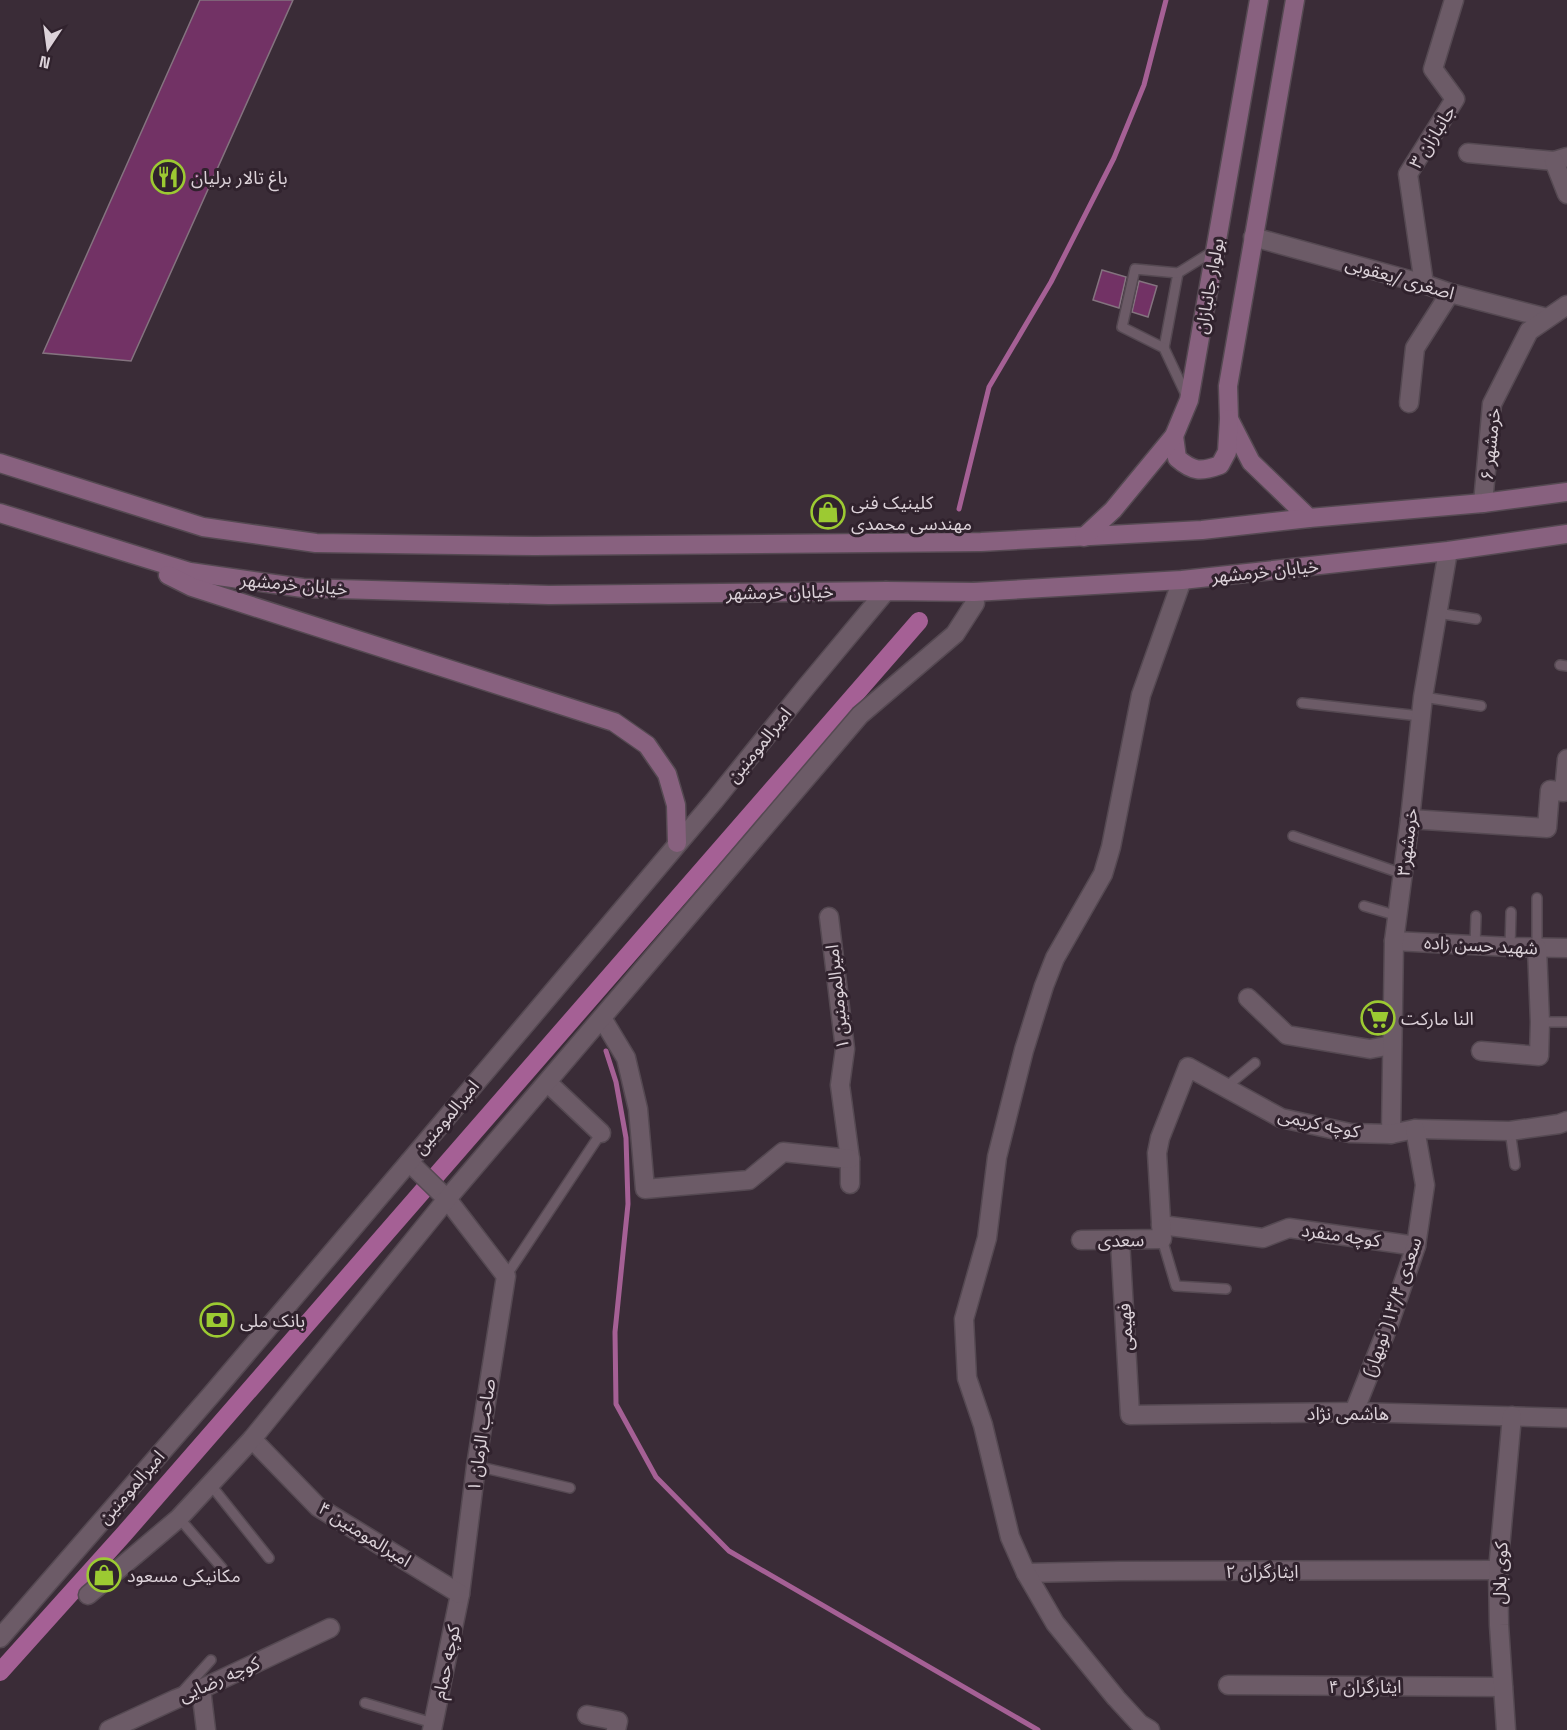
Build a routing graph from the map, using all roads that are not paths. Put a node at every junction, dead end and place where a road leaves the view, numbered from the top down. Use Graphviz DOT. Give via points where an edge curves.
graph roads {
  1 [pos="1259,0"];
  2 [pos="1294,0"];
  3 [pos="1454,0"];
  4 [pos="1460,0"];
  5 [pos="1468,153"];
  6 [pos="1561,159"];
  7 [pos="1567,194"];
  8 [pos="1253,237"];
  9 [pos="1215,250"];
  10 [pos="1178,273"];
  11 [pos="1424,284"];
  12 [pos="1450,293"];
  13 [pos="1567,305"];
  14 [pos="1547,318"];
  15 [pos="1164,348"];
  16 [pos="1189,400"];
  17 [pos="1409,403"];
  18 [pos="1229,419"];
  19 [pos="1174,436"];
  20 [pos="0,463"];
  21 [pos="1567,492"];
  22 [pos="1483,502"];
  23 [pos="0,513"];
  24 [pos="1309,518"];
  25 [pos="1567,534"];
  26 [pos="1084,537"];
  27 [pos="101,544"];
  28 [pos="1448,551"];
  29 [pos="1182,580"];
  30 [pos="886,591"];
  31 [pos="974,592"];
  32 [pos="1437,613"];
  33 [pos="1476,619"];
  34 [pos="1423,697"];
  35 [pos="1302,703"];
  36 [pos="1481,706"];
  37 [pos="1420,716"];
  38 [pos="1567,759"];
  39 [pos="1410,819"];
  40 [pos="1293,836"];
  41 [pos="677,843"];
  42 [pos="1403,874"];
  43 [pos="1537,898"];
  44 [pos="1364,906"];
  45 [pos="1511,912"];
  46 [pos="1398,916"];
  47 [pos="1476,916"];
  48 [pos="829,917"];
  49 [pos="1394,941"];
  50 [pos="1475,945"];
  51 [pos="1510,947"];
  52 [pos="1537,948"];
  53 [pos="1567,948"];
  54 [pos="1248,998"];
  55 [pos="602,1018"];
  56 [pos="1540,1022"];
  57 [pos="1567,1022"];
  58 [pos="1392,1045"];
  59 [pos="1481,1051"];
  60 [pos="1255,1063"];
  61 [pos="548,1083"];
  62 [pos="1226,1087"];
  63 [pos="1567,1121"];
  64 [pos="1415,1129"];
  65 [pos="1510,1131"];
  66 [pos="600,1133"];
  67 [pos="1391,1134"];
  68 [pos="850,1159"];
  69 [pos="409,1162"];
  70 [pos="1515,1165"];
  71 [pos="850,1184"];
  72 [pos="447,1199"];
  73 [pos="1161,1232"];
  74 [pos="1120,1239"];
  75 [pos="1081,1240"];
  76 [pos="1416,1246"];
  77 [pos="506,1276"];
  78 [pos="1226,1289"];
  79 [pos="1354,1412"];
  80 [pos="1130,1415"];
  81 [pos="1512,1416"];
  82 [pos="1567,1418"];
  83 [pos="252,1439"];
  84 [pos="476,1466"];
  85 [pos="210,1484"];
  86 [pos="570,1488"];
  87 [pos="179,1518"];
  88 [pos="269,1558"];
  89 [pos="222,1568"];
  90 [pos="1498,1570"];
  91 [pos="1026,1573"];
  92 [pos="460,1594"];
  93 [pos="88,1595"];
  94 [pos="330,1628"];
  95 [pos="0,1638"];
  96 [pos="211,1660"];
  97 [pos="1228,1685"];
  98 [pos="1503,1687"];
  99 [pos="201,1689"];
  100 [pos="176,1699"];
  101 [pos="365,1702"];
  102 [pos="587,1715"];
  103 [pos="432,1726"];
  104 [pos="109,1730"];
  105 [pos="206,1730"];
  106 [pos="616,1730"];
  107 [pos="1149,1730"];
  108 [pos="1506,1730"];
  1 -- 9 [label="main road, بولوار جانبازان"];
  2 -- 8 [label="main road, بولوار جانبازان"];
  3 -- 4 [label="street"];
  3 -- 11 [label="street, جانبازان ۳" via="1433,69 1455,99 1408,174"];
  5 -- 6 [label="street"];
  6 -- 7 [label="street"];
  8 -- 11 [label="street, اصغری /یعقوبی"];
  8 -- 18 [label="main road, بولوار جانبازان" via="1228,386"];
  9 -- 10 [label="lane"];
  9 -- 16 [label="main road, بولوار جانبازان"];
  10 -- 15 [label="lane"];
  10 -- 15 [label="lane" via="1135,269 1122,327"];
  11 -- 12 [label="street, اصغری /یعقوبی"];
  12 -- 14 [label="street, اصغری /یعقوبی"];
  12 -- 17 [label="street" via="1415,348"];
  13 -- 14 [label="street, خرمشهر ۶"];
  14 -- 22 [label="street, خرمشهر ۶" via="1529,331 1492,404"];
  15 -- 16 [label="lane"];
  16 -- 19 [label="main road, بولوار جانبازان"];
  18 -- 19 [label="main road" via="1227,452 1220,465 1205,471 1188,467 1178,458"];
  18 -- 24 [label="main road, بولوار جانبازان" via="1251,462"];
  19 -- 26 [label="main road, بولوار جانبازان" via="1113,510"];
  20 -- 26 [label="main road" via="203,527 316,543 559,546 939,543"];
  21 -- 22 [label="main road"];
  22 -- 24 [label="main road"];
  23 -- 27 [label="main road, خیابان خرمشهر"];
  24 -- 26 [label="main road"];
  25 -- 28 [label="main road, خیابان خرمشهر"];
  27 -- 30 [label="main road, خیابان خرمشهر" via="190,572 303,588 549,595"];
  27 -- 41 [label="main road" via="192,587 614,722 648,745 667,774 676,805"];
  28 -- 29 [label="main road, خیابان خرمشهر"];
  28 -- 32 [label="street, خرمشهر۳"];
  29 -- 31 [label="main road, خیابان خرمشهر"];
  29 -- 91 [label="street" via="1141,695 1103,874 1055,958 1024,1050 997,1157 987,1238 964,1319 967,1378 983,1425 1010,1537"];
  30 -- 31 [label="main road, خیابان خرمشهر"];
  30 -- 41 [label="street, امیرالمومنین"];
  31 -- 55 [label="street" via="975,603 955,634 860,715"];
  32 -- 33 [label="lane"];
  32 -- 34 [label="street, خرمشهر۳"];
  34 -- 36 [label="lane"];
  34 -- 37 [label="street, خرمشهر۳"];
  35 -- 37 [label="lane"];
  37 -- 39 [label="street, خرمشهر۳"];
  38 -- 39 [label="street" via="1564,792 1550,790 1547,828"];
  39 -- 42 [label="street, خرمشهر۳"];
  40 -- 42 [label="lane"];
  41 -- 69 [label="street, امیرالمومنین"];
  42 -- 46 [label="street, خرمشهر۳"];
  43 -- 52 [label="lane"];
  44 -- 46 [label="lane"];
  45 -- 51 [label="lane"];
  46 -- 49 [label="street, خرمشهر۳"];
  47 -- 50 [label="lane"];
  48 -- 68 [label="street, امیرالمومنین ۱" via="845,1049 840,1085"];
  49 -- 50 [label="street, شهید حسن زاده"];
  49 -- 58 [label="street, خرمشهر۳"];
  50 -- 51 [label="street, شهید حسن زاده"];
  51 -- 52 [label="street, شهید حسن زاده"];
  52 -- 53 [label="street, شهید حسن زاده"];
  52 -- 56 [label="street"];
  54 -- 58 [label="street" via="1287,1035 1370,1049"];
  55 -- 61 [label="street"];
  55 -- 68 [label="street" via="626,1058 638,1109 645,1189 749,1180 783,1152"];
  56 -- 57 [label="lane"];
  56 -- 59 [label="street" via="1539,1056"];
  58 -- 67 [label="street, خرمشهر۳"];
  60 -- 62 [label="lane"];
  61 -- 66 [label="street"];
  61 -- 72 [label="street"];
  62 -- 67 [label="street, کوچه کریمی" via="1281,1118 1350,1133"];
  62 -- 73 [label="street, کوچه کریمی" via="1188,1067 1157,1153"];
  63 -- 65 [label="street, کوچه کریمی"];
  64 -- 65 [label="street, کوچه کریمی"];
  64 -- 67 [label="street, کوچه کریمی"];
  64 -- 76 [label="street, سعدی ۱۳/۴( نوبهار)" via="1425,1185"];
  65 -- 70 [label="lane"];
  66 -- 77 [label="lane"];
  68 -- 71 [label="street, امیرالمومنین ۱"];
  69 -- 72 [label="street"];
  69 -- 95 [label="street, امیرالمومنین"];
  72 -- 77 [label="street"];
  72 -- 83 [label="street"];
  73 -- 74 [label="street, سعدی"];
  73 -- 76 [label="street, کوچه منفرد" via="1263,1238 1289,1228"];
  73 -- 78 [label="lane" via="1176,1286"];
  74 -- 75 [label="street, سعدی"];
  74 -- 80 [label="street, فهیمی"];
  76 -- 79 [label="street, سعدی ۱۳/۴( نوبهار)"];
  77 -- 84 [label="street, صاحب الزمان ۱"];
  79 -- 80 [label="street, هاشمی نژاد"];
  79 -- 81 [label="street, هاشمی نژاد"];
  81 -- 82 [label="street, هاشمی نژاد"];
  81 -- 90 [label="street, کوی بلال"];
  83 -- 85 [label="street"];
  83 -- 92 [label="street, امیرالمومنین ۴" via="318,1507"];
  84 -- 86 [label="lane"];
  84 -- 92 [label="street, صاحب الزمان ۱"];
  85 -- 87 [label="street"];
  85 -- 88 [label="lane"];
  87 -- 89 [label="lane"];
  87 -- 93 [label="street"];
  90 -- 91 [label="street, ایثارگران ۲"];
  90 -- 98 [label="street, کوی بلال"];
  91 -- 107 [label="street" via="1055,1623 1116,1698"];
  92 -- 103 [label="street, کوچه حمام"];
  94 -- 99 [label="street, کوچه رضایی"];
  96 -- 100 [label="lane"];
  97 -- 98 [label="street, ایثارگران ۴"];
  98 -- 108 [label="street, کوی بلال"];
  99 -- 100 [label="street, کوچه رضایی"];
  99 -- 105 [label="street"];
  100 -- 104 [label="street, کوچه رضایی"];
  101 -- 103 [label="lane"];
  102 -- 106 [label="street" via="618,1721"];
}
